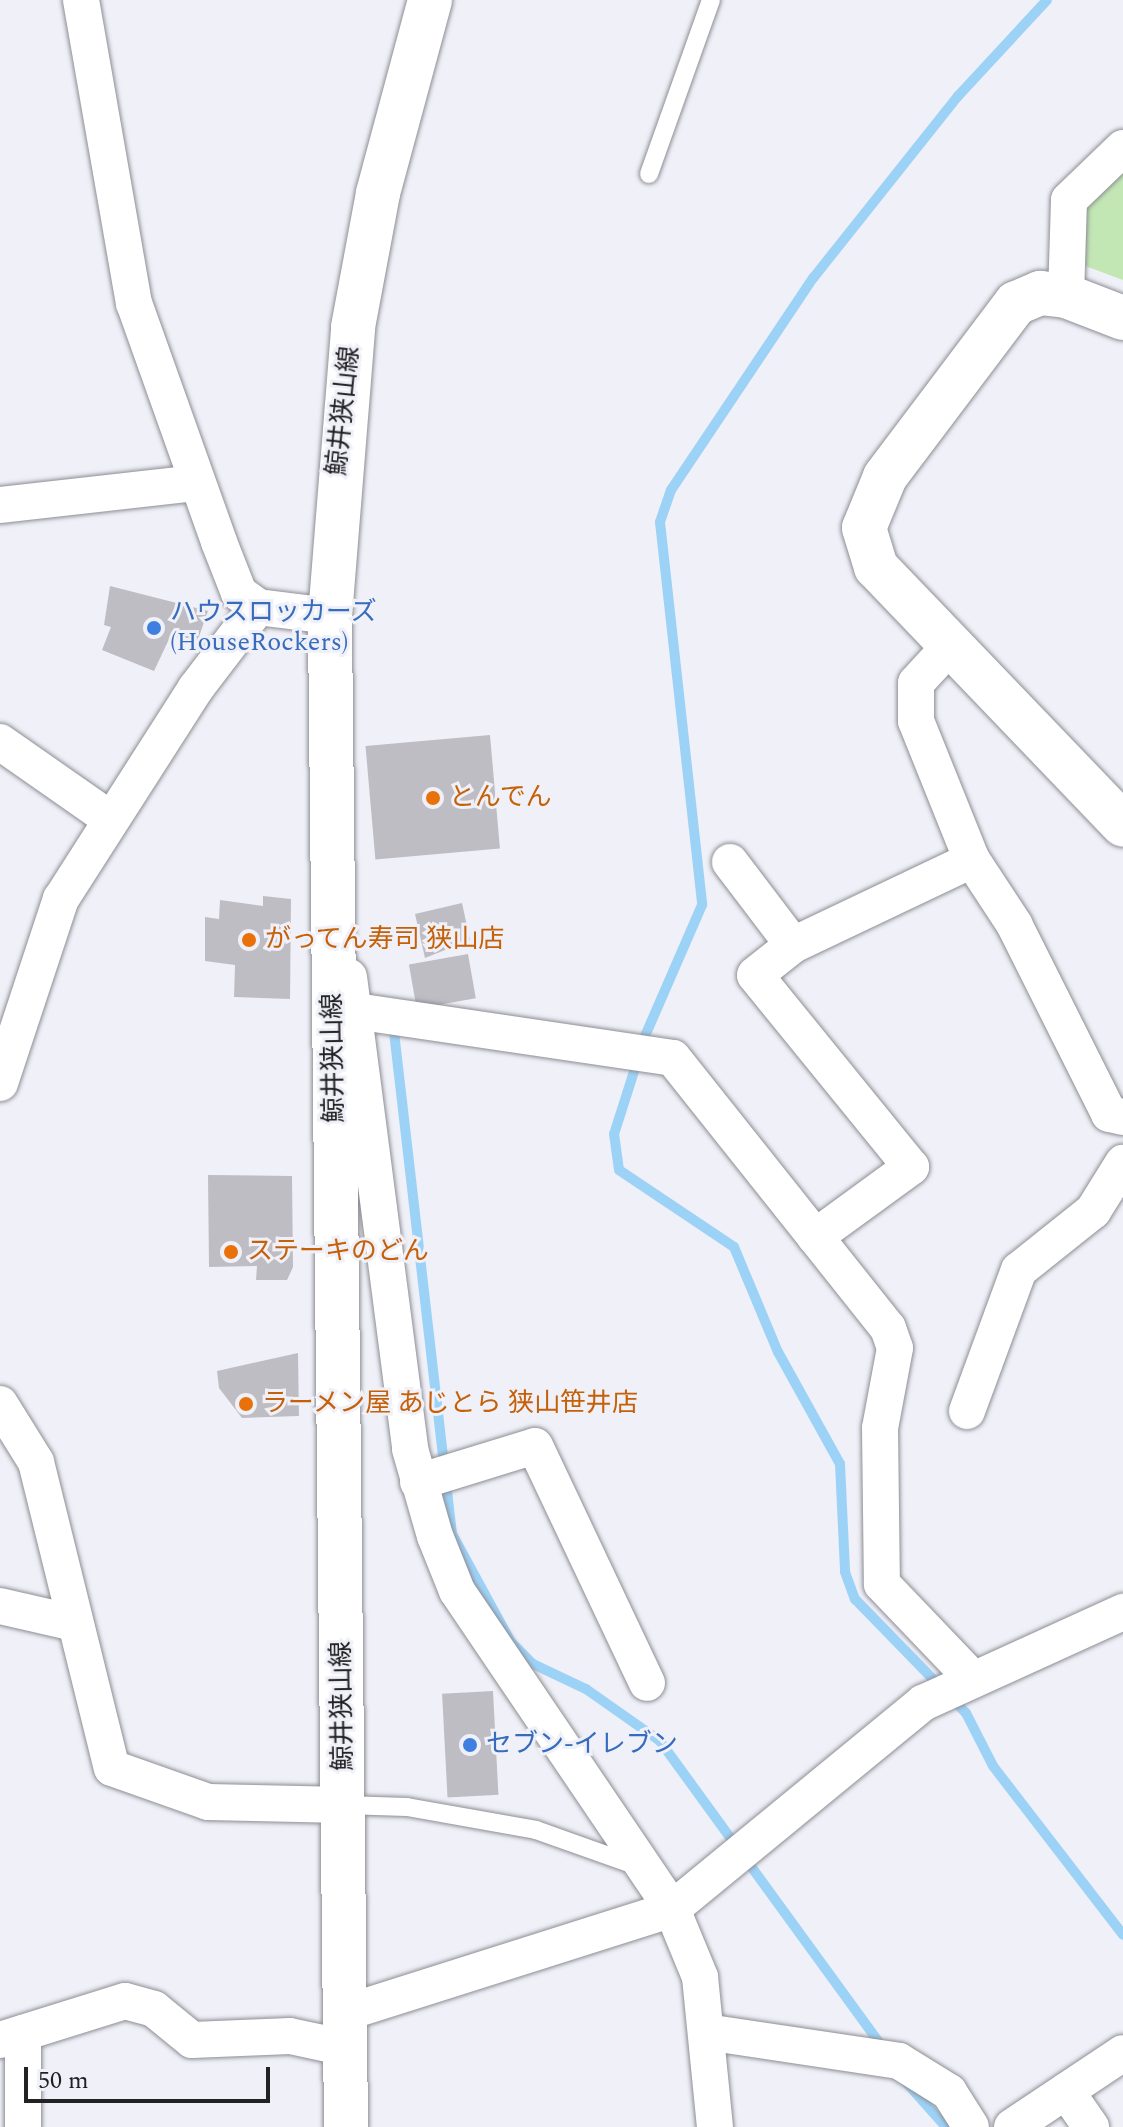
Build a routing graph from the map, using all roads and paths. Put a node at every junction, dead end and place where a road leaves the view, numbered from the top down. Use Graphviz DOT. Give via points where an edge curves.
graph roads {
  1 [pos="81,0"];
  2 [pos="430,0"];
  3 [pos="711,0"];
  4 [pos="1123,148"];
  5 [pos="649,174"];
  6 [pos="1066,296"];
  7 [pos="1123,318"];
  8 [pos="197,483"];
  9 [pos="0,505"];
  10 [pos="258,607"];
  11 [pos="330,616"];
  12 [pos="950,646"];
  13 [pos="0,742"];
  14 [pos="109,818"];
  15 [pos="1123,825"];
  16 [pos="972,860"];
  17 [pos="730,862"];
  18 [pos="793,945"];
  19 [pos="344,1013"];
  20 [pos="0,1083"];
  21 [pos="1123,1117"];
  22 [pos="1123,1163"];
  23 [pos="815,1237"];
  24 [pos="967,1411"];
  25 [pos="1,1413"];
  26 [pos="435,1478"];
  27 [pos="0,1606"];
  28 [pos="1123,1613"];
  29 [pos="74,1623"];
  30 [pos="971,1677"];
  31 [pos="647,1683"];
  32 [pos="344,1805"];
  33 [pos="638,1866"];
  34 [pos="672,1909"];
  35 [pos="346,2031"];
  36 [pos="706,2032"];
  37 [pos="12,2036"];
  38 [pos="1123,2053"];
  39 [pos="1066,2091"];
  40 [pos="23,2127"];
  41 [pos="346,2127"];
  42 [pos="715,2127"];
  43 [pos="971,2127"];
  44 [pos="1012,2127"];
  45 [pos="1091,2127"];
  1 -- 8 [label="street" via="134,303"];
  2 -- 11 [label="main road, 鯨井狭山線" via="378,193 353,327 339,431"];
  3 -- 5 [label="lane"];
  4 -- 6 [label="street" via="1069,200"];
  6 -- 7 [label="main road"];
  6 -- 12 [label="main road" via="1040,293 1000,320 868,505 867,551"];
  8 -- 9 [label="street"];
  8 -- 10 [label="street" via="239,593"];
  10 -- 11 [label="street"];
  10 -- 14 [label="street"];
  11 -- 19 [label="main road, 鯨井狭山線" via="332,882"];
  12 -- 15 [label="main road"];
  12 -- 16 [label="street" via="910,696"];
  13 -- 14 [label="street"];
  14 -- 20 [label="street" via="61,899"];
  16 -- 18 [label="street"];
  16 -- 21 [label="street" via="1014,924 1109,1114"];
  17 -- 18 [label="street"];
  18 -- 23 [label="street" via="755,975 911,1167"];
  19 -- 23 [label="street" via="663,1053"];
  19 -- 26 [label="street"];
  19 -- 32 [label="main road, 鯨井狭山線"];
  22 -- 24 [label="street" via="1093,1211 1019,1270"];
  23 -- 30 [label="street" via="888,1328 895,1348 880,1428 882,1584"];
  25 -- 29 [label="street" via="36,1462"];
  26 -- 31 [label="street" via="535,1446"];
  26 -- 33 [label="street" via="457,1591"];
  27 -- 29 [label="street"];
  28 -- 30 [label="street"];
  29 -- 32 [label="street" via="112,1768 208,1802"];
  30 -- 34 [label="street" via="923,1703"];
  32 -- 33 [label="lane" via="407,1807 536,1830"];
  32 -- 35 [label="main road, 鯨井狭山線"];
  33 -- 34 [label="street"];
  34 -- 35 [label="street"];
  34 -- 36 [label="street" via="700,1977"];
  35 -- 37 [label="street" via="192,2040 154,2009 125,2001"];
  35 -- 41 [label="main road, 鯨井狭山線"];
  36 -- 42 [label="street"];
  36 -- 43 [label="street" via="892,2061 949,2092"];
  37 -- 40 [label="street"];
  38 -- 39 [label="street"];
  39 -- 44 [label="street"];
  39 -- 45 [label="street"];
}
